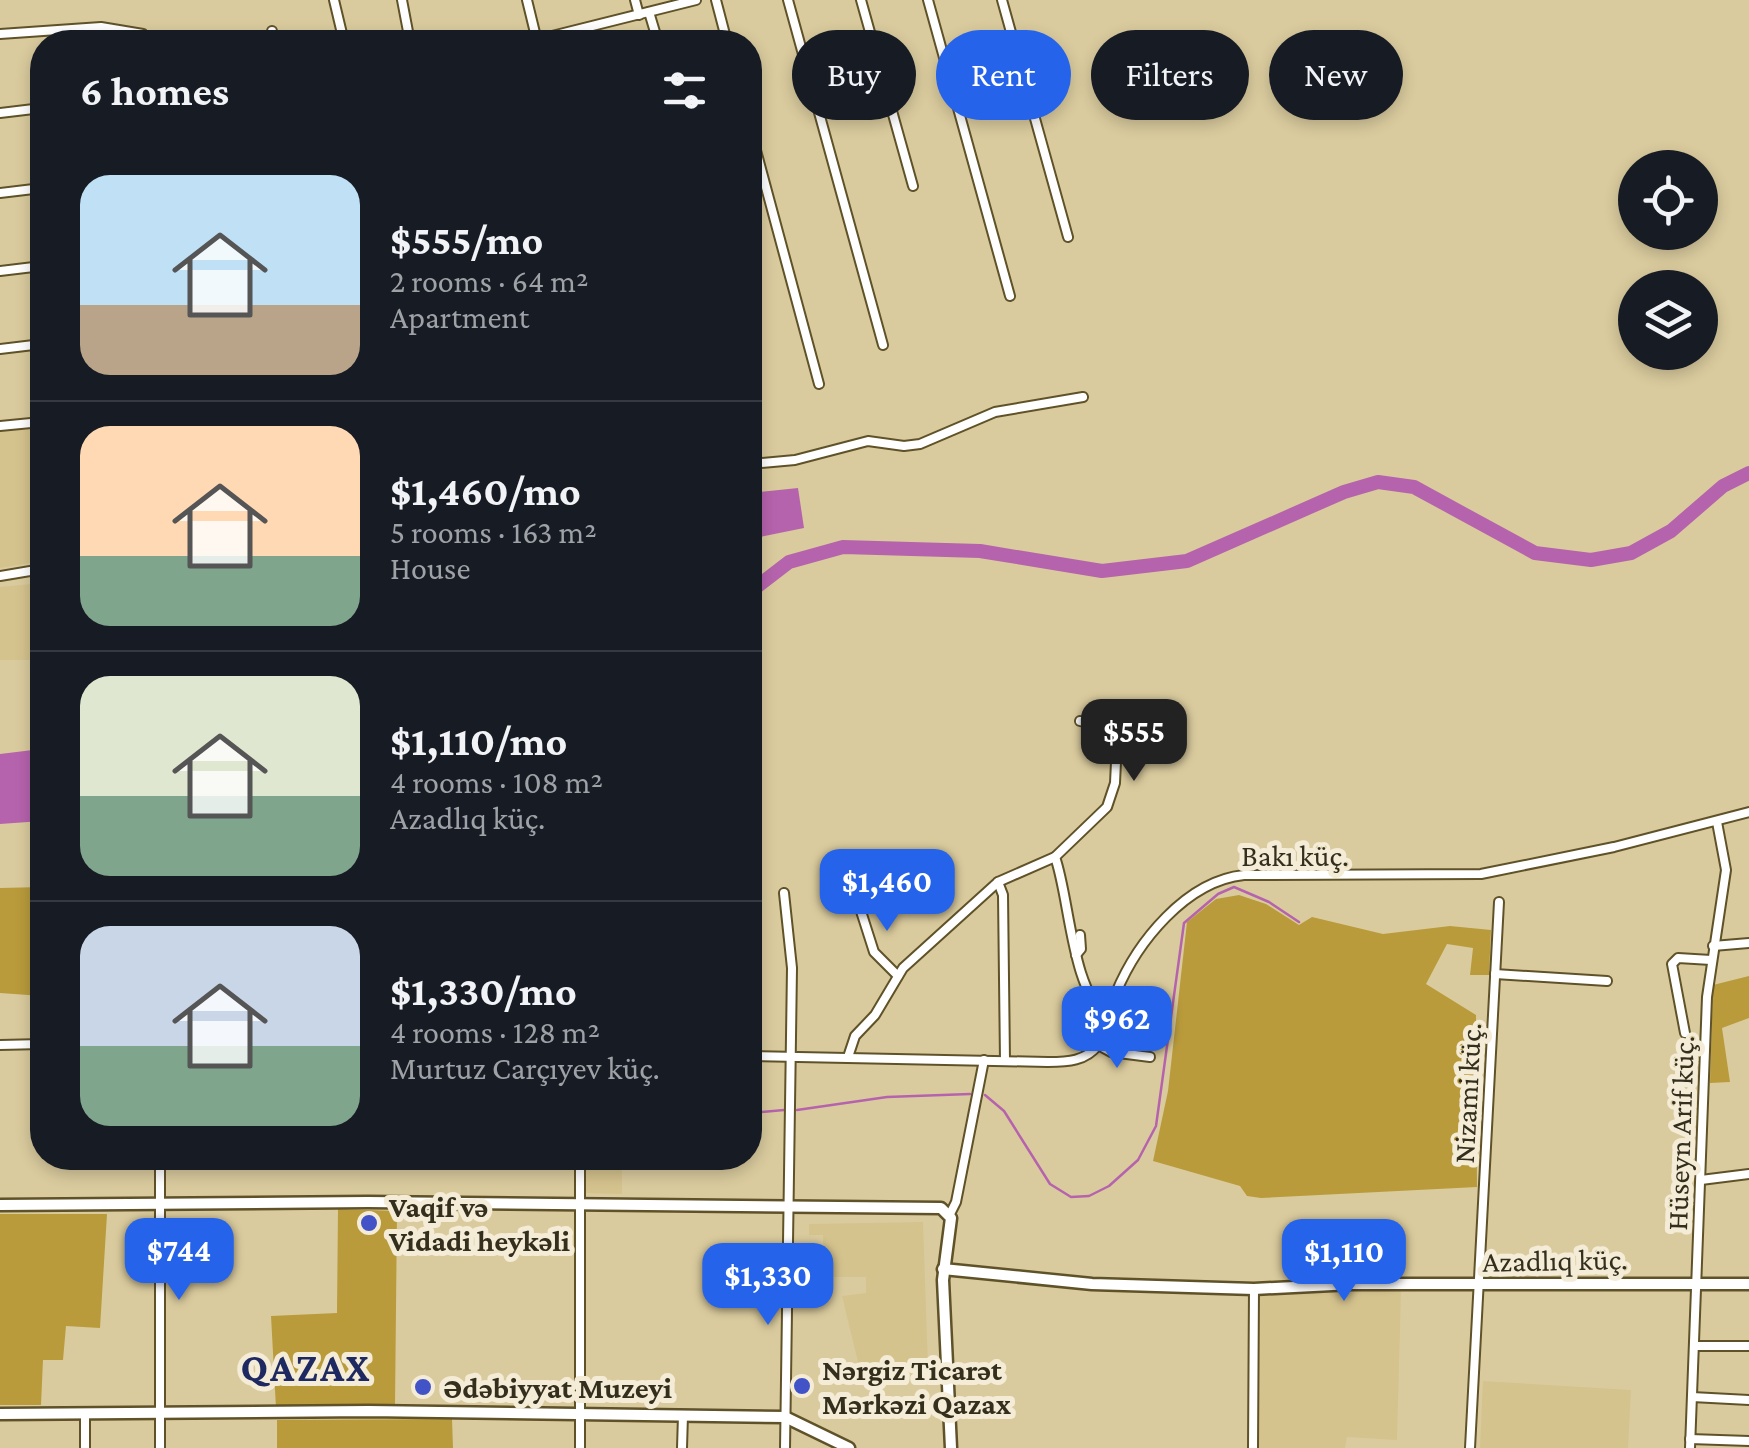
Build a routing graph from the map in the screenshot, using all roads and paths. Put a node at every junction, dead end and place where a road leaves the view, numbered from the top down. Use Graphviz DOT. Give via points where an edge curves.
graph roads {
  1 [pos="334,0"];
  2 [pos="402,0"];
  3 [pos="527,0"];
  4 [pos="635,0"];
  5 [pos="696,0"];
  6 [pos="716,0"];
  7 [pos="788,0"];
  8 [pos="861,0"];
  9 [pos="928,0"];
  10 [pos="1002,0"];
  11 [pos="644,14"];
  12 [pos="58,30"];
  13 [pos="119,30"];
  14 [pos="341,30"];
  15 [pos="408,30"];
  16 [pos="531,30"];
  17 [pos="580,30"];
  18 [pos="652,30"];
  19 [pos="724,30"];
  20 [pos="30,32"];
  21 [pos="0,34"];
  22 [pos="30,109"];
  23 [pos="0,113"];
  24 [pos="762,173"];
  25 [pos="913,186"];
  26 [pos="30,189"];
  27 [pos="0,193"];
  28 [pos="1068,237"];
  29 [pos="30,267"];
  30 [pos="0,271"];
  31 [pos="1010,296"];
  32 [pos="30,345"];
  33 [pos="883,345"];
  34 [pos="0,348"];
  35 [pos="819,384"];
  36 [pos="1084,397"];
  37 [pos="30,423"];
  38 [pos="0,426"];
  39 [pos="762,463"];
  40 [pos="30,571"];
  41 [pos="0,576"];
  42 [pos="1080,721"];
  43 [pos="1749,812"];
  44 [pos="1717,822"];
  45 [pos="1055,857"];
  46 [pos="998,882"];
  47 [pos="784,893"];
  48 [pos="1500,902"];
  49 [pos="859,905"];
  50 [pos="1080,936"];
  51 [pos="1749,943"];
  52 [pos="1713,946"];
  53 [pos="1076,954"];
  54 [pos="1711,960"];
  55 [pos="1495,974"];
  56 [pos="898,976"];
  57 [pos="1607,980"];
  58 [pos="1108,1018"];
  59 [pos="1684,1034"];
  60 [pos="30,1044"];
  61 [pos="0,1045"];
  62 [pos="1098,1045"];
  63 [pos="762,1056"];
  64 [pos="1150,1056"];
  65 [pos="792,1057"];
  66 [pos="848,1057"];
  67 [pos="984,1060"];
  68 [pos="1005,1061"];
  69 [pos="160,1170"];
  70 [pos="580,1170"];
  71 [pos="1749,1174"];
  72 [pos="1701,1180"];
  73 [pos="0,1205"];
  74 [pos="160,1205"];
  75 [pos="579,1205"];
  76 [pos="788,1208"];
  77 [pos="950,1214"];
  78 [pos="943,1269"];
  79 [pos="1698,1284"];
  80 [pos="1749,1284"];
  81 [pos="1480,1286"];
  82 [pos="1254,1288"];
  83 [pos="1695,1346"];
  84 [pos="1749,1346"];
  85 [pos="1692,1397"];
  86 [pos="1749,1400"];
  87 [pos="580,1413"];
  88 [pos="0,1414"];
  89 [pos="85,1414"];
  90 [pos="160,1414"];
  91 [pos="683,1415"];
  92 [pos="785,1416"];
  93 [pos="1749,1441"];
  94 [pos="1690,1444"];
  95 [pos="85,1448"];
  96 [pos="160,1448"];
  97 [pos="580,1448"];
  98 [pos="682,1448"];
  99 [pos="784,1448"];
  100 [pos="849,1448"];
  101 [pos="951,1448"];
  102 [pos="1254,1448"];
  103 [pos="1470,1448"];
  1 -- 14 [label="street"];
  2 -- 15 [label="street"];
  3 -- 16 [label="street"];
  4 -- 11 [label="street"];
  5 -- 11 [label="street"];
  6 -- 19 [label="street"];
  7 -- 33 [label="street"];
  8 -- 25 [label="street"];
  9 -- 31 [label="street"];
  10 -- 28 [label="street"];
  11 -- 17 [label="street"];
  11 -- 18 [label="street"];
  12 -- 13 [label="street"];
  20 -- 21 [label="street"];
  22 -- 23 [label="street"];
  24 -- 35 [label="street"];
  26 -- 27 [label="street"];
  29 -- 30 [label="street"];
  32 -- 34 [label="street"];
  36 -- 39 [label="street" via="995,412 920,444 868,440"];
  37 -- 38 [label="street"];
  40 -- 41 [label="street"];
  42 -- 45 [label="street" via="1102,726 1117,741 1115,784 1103,813"];
  43 -- 44 [label="street, Bakı küç."];
  44 -- 52 [label="street, Hüseyn Arif küç." via="1726,858"];
  44 -- 58 [label="street, Bakı küç." via="1482,874 1220,880 1156,928 1127,971"];
  45 -- 46 [label="street"];
  45 -- 53 [label="street"];
  46 -- 56 [label="street"];
  46 -- 68 [label="street"];
  47 -- 65 [label="street"];
  48 -- 55 [label="street, Nizami küç."];
  49 -- 56 [label="street" via="874,952"];
  50 -- 53 [label="street"];
  51 -- 52 [label="street"];
  52 -- 54 [label="street, Hüseyn Arif küç."];
  53 -- 58 [label="street"];
  54 -- 59 [label="street" via="1678,958 1672,964"];
  54 -- 72 [label="street, Hüseyn Arif küç."];
  55 -- 57 [label="street"];
  55 -- 81 [label="street, Nizami küç."];
  56 -- 66 [label="street" via="855,1036"];
  58 -- 62 [label="street, Bakı küç."];
  60 -- 61 [label="street"];
  62 -- 64 [label="street"];
  62 -- 68 [label="street" via="1066,1062"];
  63 -- 65 [label="street"];
  65 -- 66 [label="street"];
  65 -- 76 [label="street"];
  66 -- 67 [label="street"];
  67 -- 68 [label="street"];
  67 -- 77 [label="street"];
  69 -- 74 [label="street"];
  70 -- 75 [label="street"];
  71 -- 72 [label="street"];
  72 -- 79 [label="street, Hüseyn Arif küç."];
  73 -- 74 [label="street"];
  74 -- 75 [label="street"];
  74 -- 90 [label="street"];
  75 -- 76 [label="street"];
  75 -- 87 [label="street"];
  76 -- 77 [label="street" via="934,1207"];
  76 -- 92 [label="street"];
  77 -- 78 [label="street"];
  78 -- 82 [label="street, Azadlıq küç." via="1080,1283"];
  78 -- 101 [label="street"];
  79 -- 80 [label="street, Azadlıq küç."];
  79 -- 81 [label="street, Azadlıq küç."];
  79 -- 83 [label="street, Hüseyn Arif küç."];
  81 -- 82 [label="street, Azadlıq küç."];
  81 -- 103 [label="street, Nizami küç."];
  82 -- 102 [label="street"];
  83 -- 84 [label="street"];
  83 -- 85 [label="street, Hüseyn Arif küç."];
  85 -- 86 [label="street"];
  85 -- 94 [label="street, Hüseyn Arif küç."];
  87 -- 90 [label="street"];
  87 -- 91 [label="street"];
  87 -- 97 [label="street"];
  88 -- 89 [label="street"];
  89 -- 90 [label="street"];
  89 -- 95 [label="street"];
  90 -- 96 [label="street"];
  91 -- 92 [label="street"];
  91 -- 98 [label="street"];
  92 -- 99 [label="street"];
  92 -- 100 [label="street"];
  93 -- 94 [label="street"];
}
